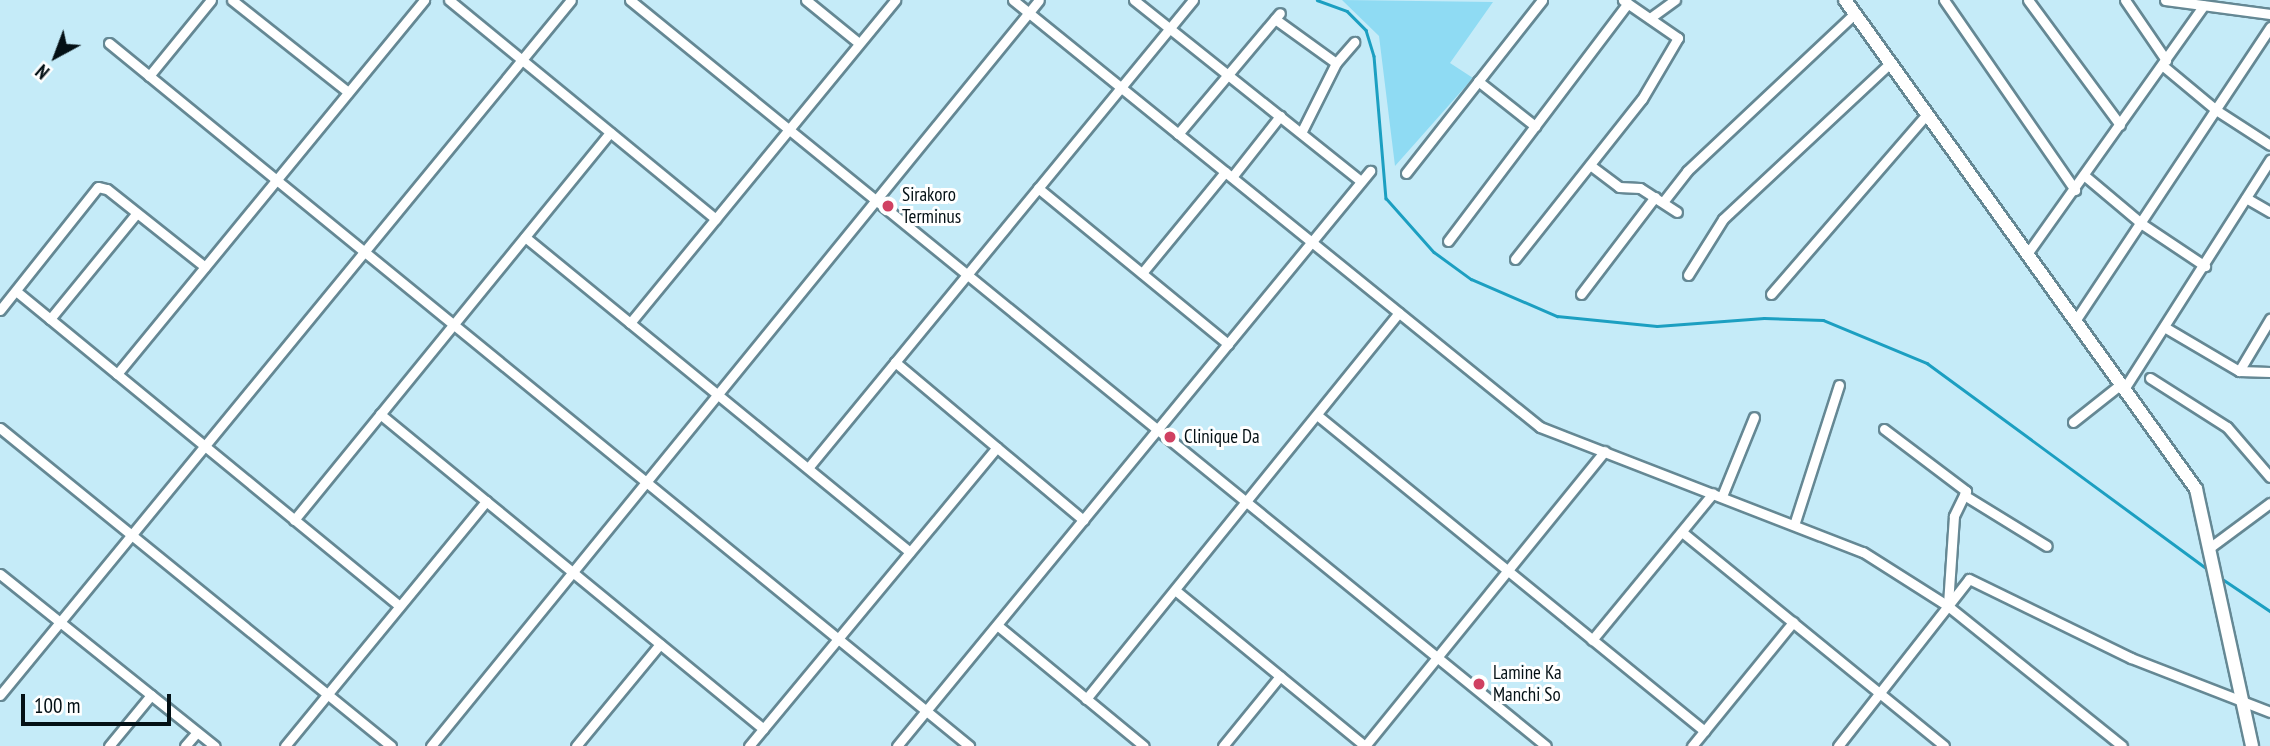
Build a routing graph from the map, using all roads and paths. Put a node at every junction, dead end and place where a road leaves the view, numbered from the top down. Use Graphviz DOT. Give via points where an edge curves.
graph roads {
  1 [pos="211,0"];
  2 [pos="232,0"];
  3 [pos="424,0"];
  4 [pos="449,0"];
  5 [pos="571,0"];
  6 [pos="629,0"];
  7 [pos="806,0"];
  8 [pos="895,0"];
  9 [pos="1013,0"];
  10 [pos="1039,0"];
  11 [pos="1134,0"];
  12 [pos="1193,0"];
  13 [pos="1542,0"];
  14 [pos="1675,0"];
  15 [pos="1846,0"];
  16 [pos="1944,0"];
  17 [pos="2028,0"];
  18 [pos="2125,0"];
  19 [pos="2165,0"];
  20 [pos="1626,2"];
  21 [pos="245,4"];
  22 [pos="2204,5"];
  23 [pos="1029,13"];
  24 [pos="1855,13"];
  25 [pos="2270,14"];
  26 [pos="1650,18"];
  27 [pos="2270,27"];
  28 [pos="1170,28"];
  29 [pos="1354,41"];
  30 [pos="109,43"];
  31 [pos="859,43"];
  32 [pos="522,60"];
  33 [pos="1336,62"];
  34 [pos="1890,63"];
  35 [pos="2164,63"];
  36 [pos="149,76"];
  37 [pos="1230,76"];
  38 [pos="1478,81"];
  39 [pos="1121,87"];
  40 [pos="348,92"];
  41 [pos="2216,110"];
  42 [pos="1927,114"];
  43 [pos="1280,116"];
  44 [pos="2120,125"];
  45 [pos="1535,126"];
  46 [pos="789,130"];
  47 [pos="610,132"];
  48 [pos="1301,133"];
  49 [pos="1178,134"];
  50 [pos="2270,145"];
  51 [pos="2270,160"];
  52 [pos="1590,165"];
  53 [pos="1370,171"];
  54 [pos="1406,173"];
  55 [pos="1228,174"];
  56 [pos="2085,176"];
  57 [pos="276,180"];
  58 [pos="1362,181"];
  59 [pos="1038,188"];
  60 [pos="2075,190"];
  61 [pos="2246,198"];
  62 [pos="1659,200"];
  63 [pos="876,201"];
  64 [pos="1677,212"];
  65 [pos="2270,212"];
  66 [pos="135,215"];
  67 [pos="716,219"];
  68 [pos="2142,224"];
  69 [pos="525,237"];
  70 [pos="1448,241"];
  71 [pos="1312,242"];
  72 [pos="364,252"];
  73 [pos="2027,254"];
  74 [pos="1515,259"];
  75 [pos="2205,266"];
  76 [pos="205,267"];
  77 [pos="1142,273"];
  78 [pos="967,275"];
  79 [pos="1688,275"];
  80 [pos="16,291"];
  81 [pos="1581,294"];
  82 [pos="1771,294"];
  83 [pos="0,310"];
  84 [pos="1399,313"];
  85 [pos="50,319"];
  86 [pos="2270,319"];
  87 [pos="2075,321"];
  88 [pos="630,323"];
  89 [pos="453,324"];
  90 [pos="2166,328"];
  91 [pos="1228,344"];
  92 [pos="895,362"];
  93 [pos="2239,371"];
  94 [pos="2270,372"];
  95 [pos="117,374"];
  96 [pos="2150,378"];
  97 [pos="1839,385"];
  98 [pos="2123,387"];
  99 [pos="718,394"];
  100 [pos="380,414"];
  101 [pos="1317,415"];
  102 [pos="1754,416"];
  103 [pos="2073,422"];
  104 [pos="0,428"];
  105 [pos="1884,429"];
  106 [pos="1157,430"];
  107 [pos="204,446"];
  108 [pos="997,447"];
  109 [pos="1605,451"];
  110 [pos="808,468"];
  111 [pos="2270,477"];
  112 [pos="646,482"];
  113 [pos="1718,495"];
  114 [pos="1964,495"];
  115 [pos="486,501"];
  116 [pos="1246,502"];
  117 [pos="2270,503"];
  118 [pos="294,520"];
  119 [pos="1083,520"];
  120 [pos="1794,525"];
  121 [pos="1682,532"];
  122 [pos="131,535"];
  123 [pos="2047,546"];
  124 [pos="2212,547"];
  125 [pos="910,552"];
  126 [pos="1507,571"];
  127 [pos="572,572"];
  128 [pos="0,574"];
  129 [pos="1175,590"];
  130 [pos="399,606"];
  131 [pos="1948,606"];
  132 [pos="60,622"];
  133 [pos="1793,622"];
  134 [pos="997,625"];
  135 [pos="838,639"];
  136 [pos="1592,640"];
  137 [pos="660,644"];
  138 [pos="1437,658"];
  139 [pos="1280,676"];
  140 [pos="1879,693"];
  141 [pos="0,695"];
  142 [pos="150,695"];
  143 [pos="327,695"];
  144 [pos="1086,698"];
  145 [pos="2242,702"];
  146 [pos="926,711"];
  147 [pos="2270,712"];
  148 [pos="764,729"];
  149 [pos="1704,731"];
  150 [pos="197,732"];
  151 [pos="109,746"];
  152 [pos="185,746"];
  153 [pos="215,746"];
  154 [pos="285,746"];
  155 [pos="390,746"];
  156 [pos="431,746"];
  157 [pos="576,746"];
  158 [pos="750,746"];
  159 [pos="897,746"];
  160 [pos="969,746"];
  161 [pos="1144,746"];
  162 [pos="1223,746"];
  163 [pos="1365,746"];
  164 [pos="1546,746"];
  165 [pos="1692,746"];
  166 [pos="1838,746"];
  167 [pos="1944,746"];
  168 [pos="2122,746"];
  169 [pos="2252,746"];
  1 -- 36 [label="street"];
  2 -- 21 [label="street"];
  3 -- 40 [label="street"];
  4 -- 32 [label="street"];
  5 -- 32 [label="street"];
  6 -- 46 [label="street"];
  7 -- 31 [label="street"];
  8 -- 31 [label="street"];
  9 -- 23 [label="street"];
  10 -- 23 [label="street"];
  11 -- 28 [label="street"];
  12 -- 28 [label="street"];
  13 -- 38 [label="street"];
  14 -- 26 [label="street"];
  15 -- 24 [label="street"];
  16 -- 60 [label="street"];
  17 -- 44 [label="street"];
  18 -- 35 [label="street"];
  19 -- 22 [label="street"];
  20 -- 26 [label="street"];
  20 -- 45 [label="street"];
  21 -- 40 [label="street"];
  22 -- 25 [label="street"];
  22 -- 35 [label="street"];
  23 -- 39 [label="street"];
  23 -- 63 [label="street"];
  24 -- 34 [label="street"];
  24 -- 62 [label="street"];
  26 -- 52 [label="street" via="1678,38 1642,99"];
  27 -- 41 [label="street"];
  28 -- 37 [label="street"];
  28 -- 39 [label="street"];
  29 -- 33 [label="street"];
  30 -- 36 [label="street"];
  31 -- 46 [label="street"];
  32 -- 47 [label="street"];
  32 -- 72 [label="street"];
  33 -- 37 [label="street" via="1278,16"];
  33 -- 48 [label="street"];
  34 -- 42 [label="street"];
  34 -- 79 [label="street" via="1723,219"];
  35 -- 41 [label="street"];
  35 -- 44 [label="street"];
  36 -- 57 [label="street"];
  37 -- 43 [label="street"];
  37 -- 49 [label="street"];
  38 -- 45 [label="street"];
  38 -- 54 [label="street"];
  39 -- 49 [label="street"];
  39 -- 59 [label="street"];
  40 -- 57 [label="street"];
  41 -- 50 [label="street"];
  41 -- 68 [label="street"];
  42 -- 73 [label="street"];
  42 -- 82 [label="street"];
  43 -- 48 [label="street"];
  43 -- 55 [label="street"];
  44 -- 56 [label="street"];
  45 -- 70 [label="street"];
  46 -- 63 [label="street"];
  46 -- 67 [label="street"];
  47 -- 67 [label="street"];
  47 -- 69 [label="street"];
  48 -- 58 [label="street"];
  49 -- 55 [label="street"];
  51 -- 61 [label="street"];
  52 -- 62 [label="street" via="1619,187 1640,188"];
  52 -- 74 [label="street"];
  53 -- 58 [label="street"];
  55 -- 71 [label="street"];
  55 -- 77 [label="street"];
  56 -- 60 [label="street"];
  56 -- 68 [label="street"];
  57 -- 72 [label="street"];
  57 -- 76 [label="street"];
  58 -- 71 [label="street"];
  59 -- 77 [label="street"];
  59 -- 78 [label="street"];
  60 -- 73 [label="street"];
  61 -- 65 [label="street"];
  61 -- 75 [label="street"];
  62 -- 64 [label="street"];
  62 -- 81 [label="street"];
  63 -- 78 [label="street"];
  63 -- 99 [label="street"];
  66 -- 76 [label="street"];
  66 -- 80 [label="street" via="107,189 98,187"];
  66 -- 85 [label="street"];
  67 -- 88 [label="street"];
  68 -- 75 [label="street"];
  68 -- 87 [label="street"];
  69 -- 88 [label="street"];
  69 -- 89 [label="street"];
  71 -- 84 [label="street"];
  71 -- 91 [label="street"];
  72 -- 89 [label="street"];
  72 -- 107 [label="street"];
  73 -- 87 [label="street"];
  75 -- 90 [label="street"];
  76 -- 95 [label="street"];
  77 -- 91 [label="street"];
  78 -- 92 [label="street"];
  78 -- 106 [label="street"];
  80 -- 83 [label="street"];
  80 -- 85 [label="street"];
  84 -- 101 [label="street"];
  84 -- 109 [label="street" via="1540,427"];
  85 -- 95 [label="street"];
  86 -- 93 [label="street"];
  87 -- 98 [label="street"];
  88 -- 99 [label="street"];
  89 -- 100 [label="street"];
  89 -- 112 [label="street"];
  90 -- 93 [label="street"];
  90 -- 98 [label="street"];
  91 -- 106 [label="street"];
  92 -- 108 [label="street"];
  92 -- 110 [label="street"];
  93 -- 94 [label="street"];
  95 -- 107 [label="street"];
  96 -- 111 [label="street" via="2227,427"];
  97 -- 120 [label="street"];
  98 -- 103 [label="street"];
  98 -- 124 [label="street" via="2196,489"];
  99 -- 110 [label="street"];
  99 -- 112 [label="street"];
  100 -- 115 [label="street"];
  100 -- 118 [label="street"];
  101 -- 116 [label="street"];
  101 -- 126 [label="street"];
  102 -- 113 [label="street"];
  104 -- 122 [label="street"];
  105 -- 114 [label="street" via="1965,491"];
  106 -- 116 [label="street"];
  106 -- 119 [label="street"];
  107 -- 118 [label="street"];
  107 -- 122 [label="street"];
  108 -- 119 [label="street"];
  108 -- 125 [label="street"];
  109 -- 113 [label="street"];
  109 -- 126 [label="street"];
  110 -- 125 [label="street"];
  112 -- 127 [label="street"];
  112 -- 135 [label="street"];
  113 -- 120 [label="street"];
  113 -- 121 [label="street"];
  114 -- 123 [label="street"];
  114 -- 131 [label="street" via="1954,516"];
  115 -- 127 [label="street"];
  115 -- 130 [label="street"];
  116 -- 129 [label="street"];
  116 -- 138 [label="street"];
  117 -- 124 [label="street"];
  118 -- 130 [label="street"];
  119 -- 134 [label="street"];
  120 -- 131 [label="street" via="1863,552"];
  121 -- 133 [label="street"];
  121 -- 136 [label="street"];
  122 -- 132 [label="street"];
  122 -- 143 [label="street"];
  124 -- 145 [label="street"];
  125 -- 135 [label="street"];
  126 -- 136 [label="street"];
  126 -- 138 [label="street"];
  127 -- 137 [label="street"];
  127 -- 156 [label="street"];
  128 -- 132 [label="street"];
  129 -- 139 [label="street"];
  129 -- 144 [label="street"];
  130 -- 143 [label="street"];
  131 -- 140 [label="street"];
  131 -- 145 [label="street" via="1969,579 2131,658"];
  131 -- 168 [label="street"];
  132 -- 141 [label="street"];
  132 -- 142 [label="street"];
  133 -- 140 [label="street"];
  133 -- 149 [label="street"];
  134 -- 144 [label="street"];
  134 -- 146 [label="street"];
  135 -- 146 [label="street"];
  135 -- 148 [label="street"];
  136 -- 149 [label="street"];
  137 -- 148 [label="street"];
  137 -- 157 [label="street"];
  138 -- 163 [label="street"];
  138 -- 164 [label="street"];
  139 -- 162 [label="street"];
  139 -- 163 [label="street"];
  140 -- 166 [label="street"];
  140 -- 167 [label="street"];
  142 -- 150 [label="street"];
  142 -- 151 [label="street"];
  143 -- 154 [label="street"];
  143 -- 155 [label="street"];
  144 -- 161 [label="street"];
  145 -- 147 [label="street"];
  145 -- 169 [label="street"];
  146 -- 159 [label="street"];
  146 -- 160 [label="street"];
  148 -- 158 [label="street"];
  149 -- 165 [label="street"];
  150 -- 152 [label="street"];
  150 -- 153 [label="street"];
}
